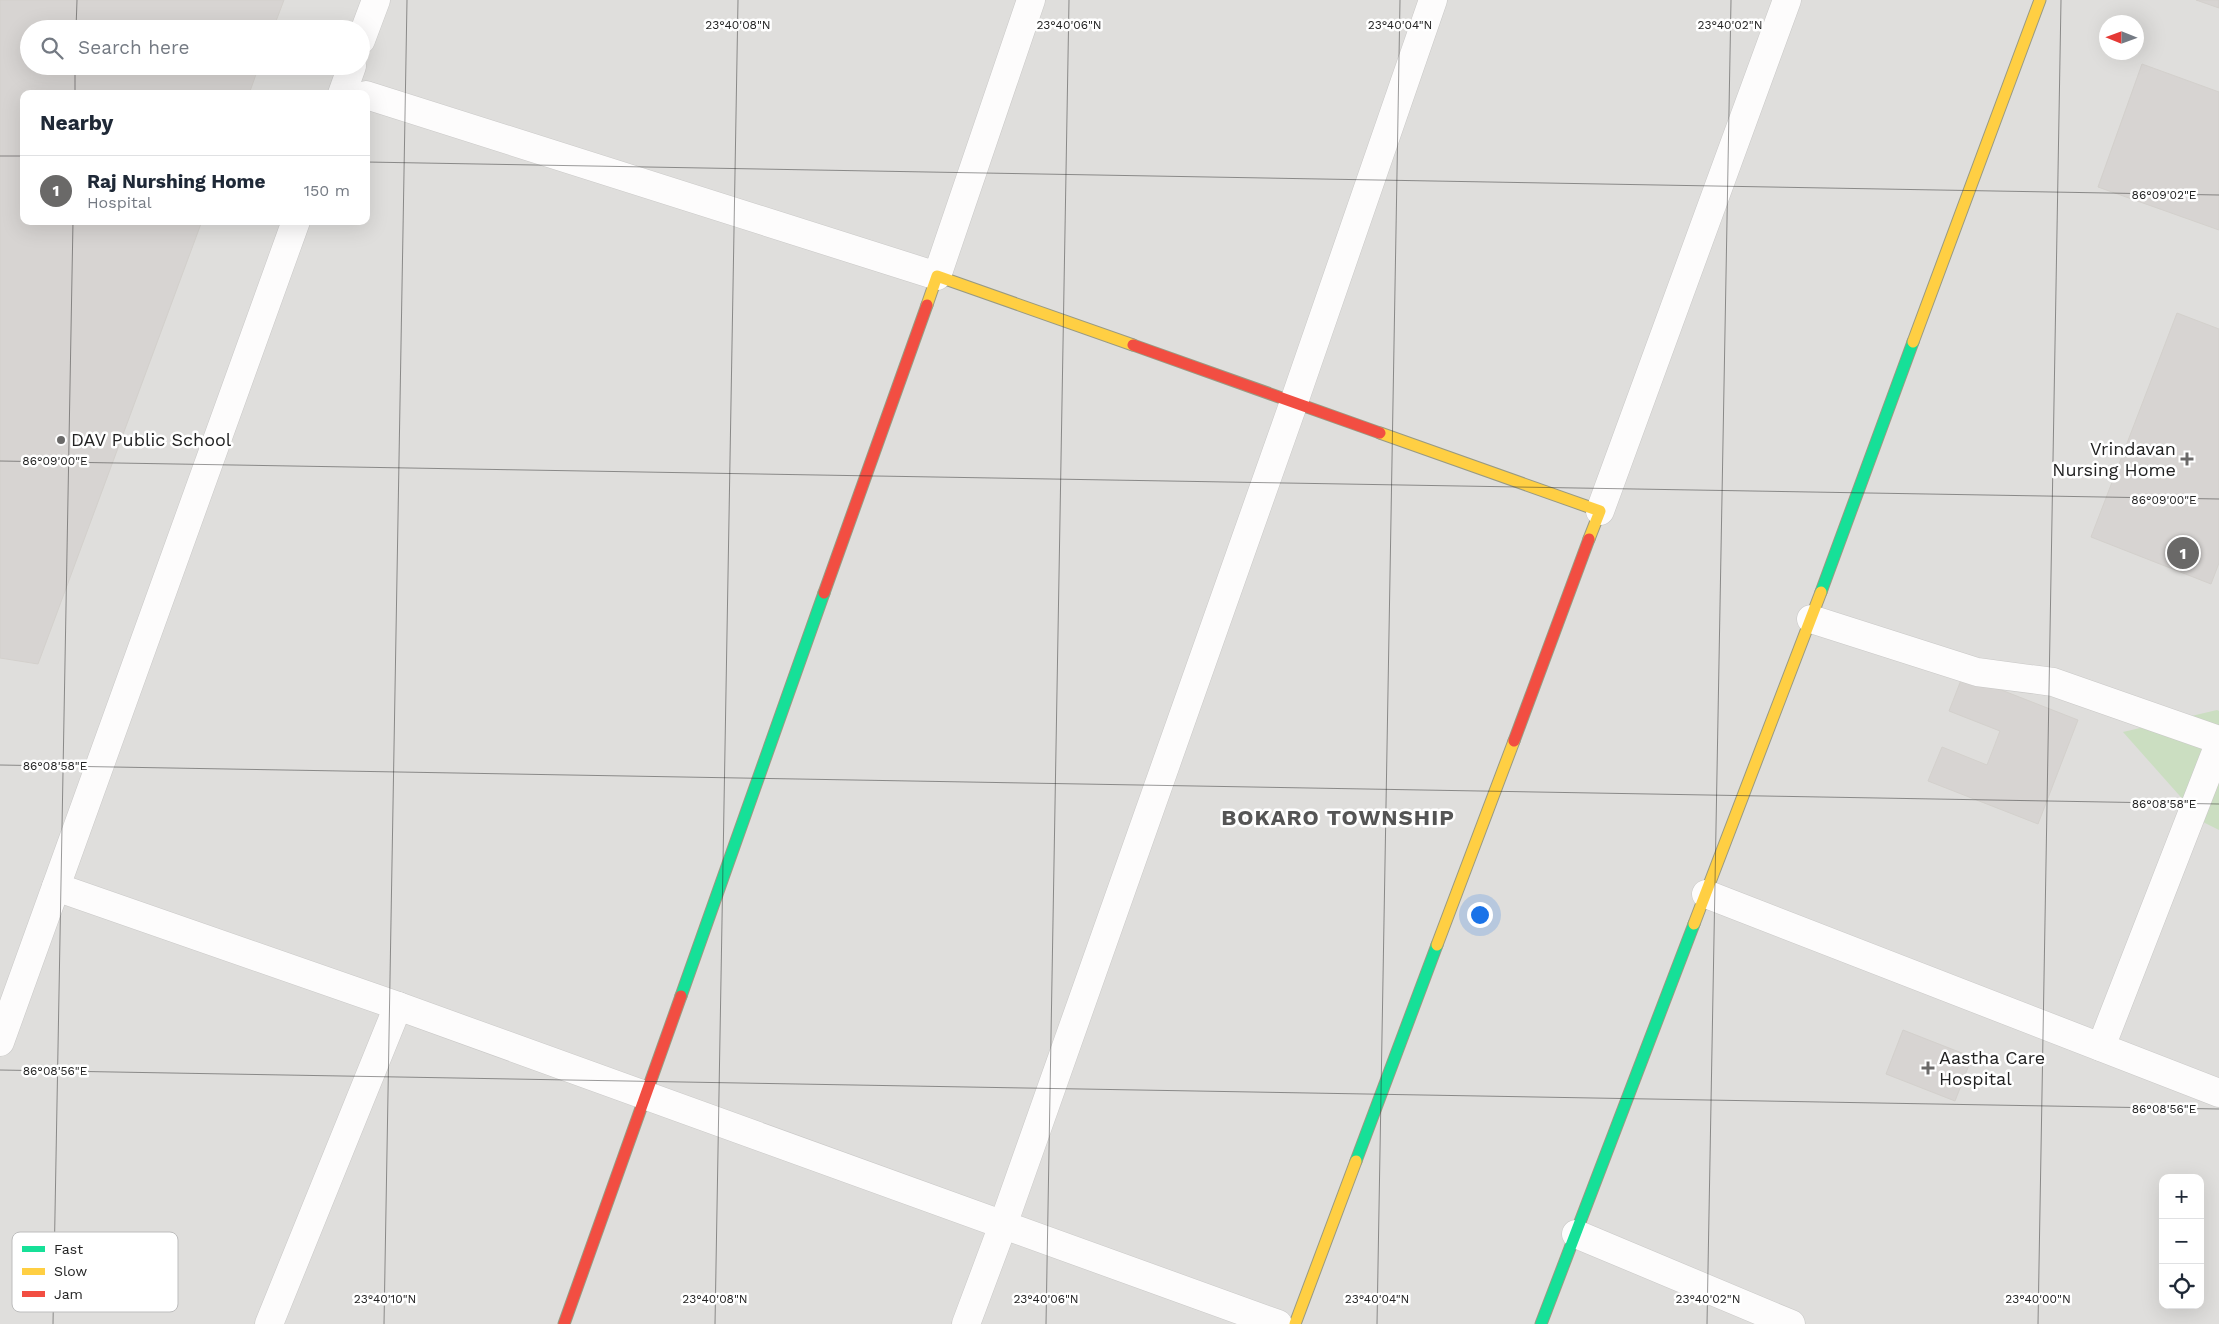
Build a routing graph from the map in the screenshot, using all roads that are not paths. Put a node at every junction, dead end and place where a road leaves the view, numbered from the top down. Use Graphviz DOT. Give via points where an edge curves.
graph roads {
  1 [pos="376,0"];
  2 [pos="1031,0"];
  3 [pos="1433,0"];
  4 [pos="1787,0"];
  5 [pos="2040,0"];
  6 [pos="368,20"];
  7 [pos="370,93"];
  8 [pos="295,225"];
  9 [pos="937,276"];
  10 [pos="1294,402"];
  11 [pos="1600,511"];
  12 [pos="1811,619"];
  13 [pos="2219,740"];
  14 [pos="2219,744"];
  15 [pos="56,887"];
  16 [pos="1706,894"];
  17 [pos="398,1006"];
  18 [pos="0,1042"];
  19 [pos="2101,1048"];
  20 [pos="2219,1093"];
  21 [pos="646,1096"];
  22 [pos="1003,1225"];
  23 [pos="1576,1234"];
  24 [pos="269,1324"];
  25 [pos="564,1324"];
  26 [pos="966,1324"];
  27 [pos="1278,1324"];
  28 [pos="1295,1324"];
  29 [pos="1541,1324"];
  30 [pos="1791,1324"];
  1 -- 6 [label="street"];
  2 -- 9 [label="street"];
  3 -- 10 [label="street"];
  4 -- 11 [label="street"];
  5 -- 12 [label="street"];
  7 -- 9 [label="street"];
  8 -- 15 [label="street"];
  9 -- 10 [label="street"];
  9 -- 21 [label="street"];
  10 -- 11 [label="street"];
  10 -- 22 [label="street"];
  11 -- 28 [label="street"];
  12 -- 13 [label="street" via="1977,672 2054,682"];
  12 -- 16 [label="street"];
  14 -- 19 [label="street"];
  15 -- 17 [label="street"];
  15 -- 18 [label="street"];
  16 -- 19 [label="street"];
  16 -- 23 [label="street"];
  17 -- 21 [label="street"];
  17 -- 24 [label="street"];
  19 -- 20 [label="street"];
  21 -- 22 [label="street"];
  21 -- 25 [label="street"];
  22 -- 26 [label="street"];
  22 -- 27 [label="street"];
  23 -- 29 [label="street"];
  23 -- 30 [label="street"];
}
